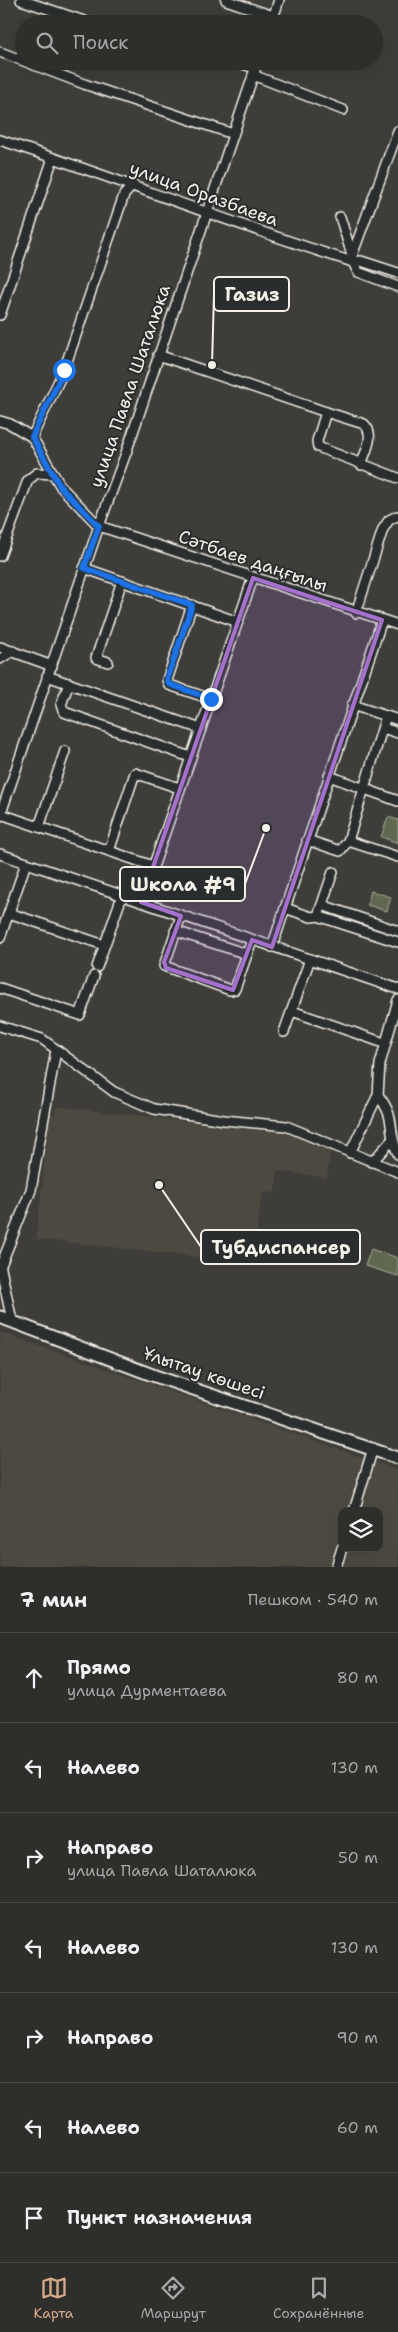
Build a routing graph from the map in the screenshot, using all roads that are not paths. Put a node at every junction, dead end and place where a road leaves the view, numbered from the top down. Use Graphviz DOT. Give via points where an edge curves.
graph roads {
  1 [pos="21,0"];
  2 [pos="226,0"];
  3 [pos="279,0"];
  4 [pos="66,15"];
  5 [pos="260,15"];
  6 [pos="274,15"];
  7 [pos="0,52"];
  8 [pos="15,58"];
  9 [pos="47,70"];
  10 [pos="254,70"];
  11 [pos="259,70"];
  12 [pos="343,110"];
  13 [pos="398,130"];
  14 [pos="233,134"];
  15 [pos="0,140"];
  16 [pos="53,158"];
  17 [pos="132,185"];
  18 [pos="206,214"];
  19 [pos="340,217"];
  20 [pos="352,260"];
  21 [pos="398,272"];
  22 [pos="398,287"];
  23 [pos="0,315"];
  24 [pos="158,355"];
  25 [pos="326,412"];
  26 [pos="0,421"];
  27 [pos="32,437"];
  28 [pos="361,465"];
  29 [pos="52,474"];
  30 [pos="398,478"];
  31 [pos="397,515"];
  32 [pos="99,526"];
  33 [pos="0,556"];
  34 [pos="84,568"];
  35 [pos="253,578"];
  36 [pos="122,581"];
  37 [pos="192,605"];
  38 [pos="356,612"];
  39 [pos="382,620"];
  40 [pos="238,622"];
  41 [pos="398,625"];
  42 [pos="0,647"];
  43 [pos="13,651"];
  44 [pos="0,658"];
  45 [pos="108,662"];
  46 [pos="52,666"];
  47 [pos="48,676"];
  48 [pos="69,683"];
  49 [pos="211,699"];
  50 [pos="352,705"];
  51 [pos="386,716"];
  52 [pos="398,720"];
  53 [pos="383,728"];
  54 [pos="201,729"];
  55 [pos="398,733"];
  56 [pos="65,751"];
  57 [pos="190,757"];
  58 [pos="329,776"];
  59 [pos="179,788"];
  60 [pos="364,790"];
  61 [pos="398,801"];
  62 [pos="0,815"];
  63 [pos="39,827"];
  64 [pos="307,840"];
  65 [pos="348,841"];
  66 [pos="109,851"];
  67 [pos="0,854"];
  68 [pos="398,857"];
  69 [pos="26,863"];
  70 [pos="153,866"];
  71 [pos="333,872"];
  72 [pos="122,896"];
  73 [pos="140,902"];
  74 [pos="322,905"];
  75 [pos="285,908"];
  76 [pos="9,913"];
  77 [pos="181,916"];
  78 [pos="318,916"];
  79 [pos="175,931"];
  80 [pos="398,931"];
  81 [pos="0,938"];
  82 [pos="252,940"];
  83 [pos="398,942"];
  84 [pos="104,946"];
  85 [pos="272,946"];
  86 [pos="247,954"];
  87 [pos="310,959"];
  88 [pos="0,988"];
  89 [pos="398,989"];
  90 [pos="398,1000"];
  91 [pos="292,1011"];
  92 [pos="0,1026"];
  93 [pos="284,1032"];
  94 [pos="384,1043"];
  95 [pos="56,1050"];
  96 [pos="378,1095"];
  97 [pos="395,1141"];
  98 [pos="350,1152"];
  99 [pos="398,1154"];
  100 [pos="372,1162"];
  101 [pos="398,1172"];
  102 [pos="0,1265"];
  103 [pos="0,1317"];
  104 [pos="12,1321"];
  105 [pos="373,1448"];
  106 [pos="398,1458"];
  107 [pos="355,1507"];
  108 [pos="341,1552"];
  109 [pos="336,1567"];
  1 -- 4 [label="street"];
  2 -- 5 [label="street"];
  3 -- 6 [label="street"];
  7 -- 8 [label="street"];
  9 -- 14 [label="street"];
  10 -- 14 [label="street, улица Павла Шаталюка"];
  11 -- 12 [label="street"];
  13 -- 20 [label="street"];
  14 -- 18 [label="street, улица Павла Шаталюка"];
  15 -- 16 [label="street, улица Оразбаева"];
  16 -- 17 [label="street, улица Оразбаева"];
  16 -- 23 [label="street"];
  17 -- 18 [label="street, улица Оразбаева"];
  17 -- 27 [label="street" via="124,195 64,370"];
  18 -- 20 [label="street, улица Оразбаева"];
  18 -- 24 [label="street, улица Павла Шаталюка"];
  19 -- 20 [label="street"];
  20 -- 21 [label="street, улица Оразбаева"];
  20 -- 22 [label="street" via="358,272"];
  24 -- 25 [label="street"];
  24 -- 32 [label="street, улица Павла Шаталюка"];
  25 -- 28 [label="street" via="318,447"];
  25 -- 28 [label="street" via="368,428 371,434"];
  26 -- 27 [label="street"];
  27 -- 29 [label="street"];
  28 -- 30 [label="street"];
  29 -- 32 [label="street" via="61,488"];
  29 -- 33 [label="street" via="36,473 28,480"];
  31 -- 38 [label="street" via="383,529"];
  32 -- 34 [label="street, улица Павла Шаталюка"];
  32 -- 35 [label="street, Сәтбаев даңғылы"];
  34 -- 36 [label="street"];
  34 -- 46 [label="street, улица Павла Шаталюка"];
  35 -- 38 [label="street, Сәтбаев даңғылы"];
  35 -- 40 [label="street"];
  36 -- 37 [label="street"];
  36 -- 45 [label="street" via="96,658"];
  37 -- 40 [label="street"];
  37 -- 49 [label="street" via="167,680 169,684"];
  38 -- 39 [label="street, Сәтбаев даңғылы"];
  39 -- 41 [label="street, Сәтбаев даңғылы"];
  39 -- 50 [label="street"];
  40 -- 49 [label="street"];
  42 -- 43 [label="street"];
  42 -- 44 [label="street"];
  43 -- 44 [label="street"];
  43 -- 46 [label="street"];
  46 -- 47 [label="street, улица Павла Шаталюка"];
  47 -- 48 [label="street"];
  47 -- 62 [label="street, улица Павла Шаталюка"];
  48 -- 54 [label="street"];
  48 -- 57 [label="street" via="61,705 64,712"];
  49 -- 54 [label="street"];
  50 -- 51 [label="street"];
  50 -- 58 [label="street"];
  51 -- 52 [label="street"];
  51 -- 53 [label="street"];
  53 -- 55 [label="street"];
  53 -- 60 [label="street"];
  54 -- 57 [label="street"];
  56 -- 63 [label="street"];
  57 -- 59 [label="street"];
  58 -- 60 [label="street"];
  58 -- 64 [label="street"];
  59 -- 66 [label="street" via="135,773"];
  59 -- 70 [label="street"];
  60 -- 61 [label="street"];
  60 -- 65 [label="street"];
  62 -- 63 [label="street"];
  63 -- 66 [label="street"];
  64 -- 65 [label="street" via="340,851"];
  64 -- 75 [label="street"];
  65 -- 68 [label="street"];
  66 -- 70 [label="street"];
  67 -- 69 [label="street"];
  69 -- 72 [label="street"];
  69 -- 76 [label="street"];
  70 -- 73 [label="street"];
  71 -- 74 [label="street"];
  72 -- 73 [label="street"];
  72 -- 84 [label="street"];
  73 -- 77 [label="street"];
  74 -- 78 [label="street"];
  74 -- 80 [label="street"];
  75 -- 78 [label="street" via="311,917"];
  75 -- 85 [label="street"];
  76 -- 81 [label="street"];
  76 -- 84 [label="street"];
  77 -- 79 [label="street"];
  77 -- 82 [label="street"];
  78 -- 83 [label="street"];
  79 -- 86 [label="street"];
  79 -- 86 [label="street" via="164,966 230,990 235,989"];
  82 -- 85 [label="street"];
  82 -- 86 [label="street"];
  84 -- 88 [label="street" via="80,1015"];
  85 -- 87 [label="street"];
  87 -- 89 [label="street"];
  87 -- 91 [label="street"];
  90 -- 94 [label="street"];
  91 -- 93 [label="street"];
  91 -- 94 [label="street"];
  92 -- 95 [label="street" via="42,1039"];
  94 -- 96 [label="street"];
  95 -- 98 [label="street" via="114,1092 154,1109 286,1126"];
  95 -- 102 [label="street" via="31,1190"];
  96 -- 97 [label="street" via="393,1119"];
  96 -- 98 [label="street"];
  97 -- 99 [label="street"];
  97 -- 100 [label="street"];
  98 -- 100 [label="street"];
  100 -- 101 [label="street"];
  102 -- 104 [label="street"];
  103 -- 104 [label="main road, Ұлытау көшесі"];
  104 -- 105 [label="main road, Ұлытау көшесі" via="155,1376"];
  105 -- 106 [label="main road, Ұлытау көшесі"];
  105 -- 107 [label="street"];
  108 -- 109 [label="street"];
}
